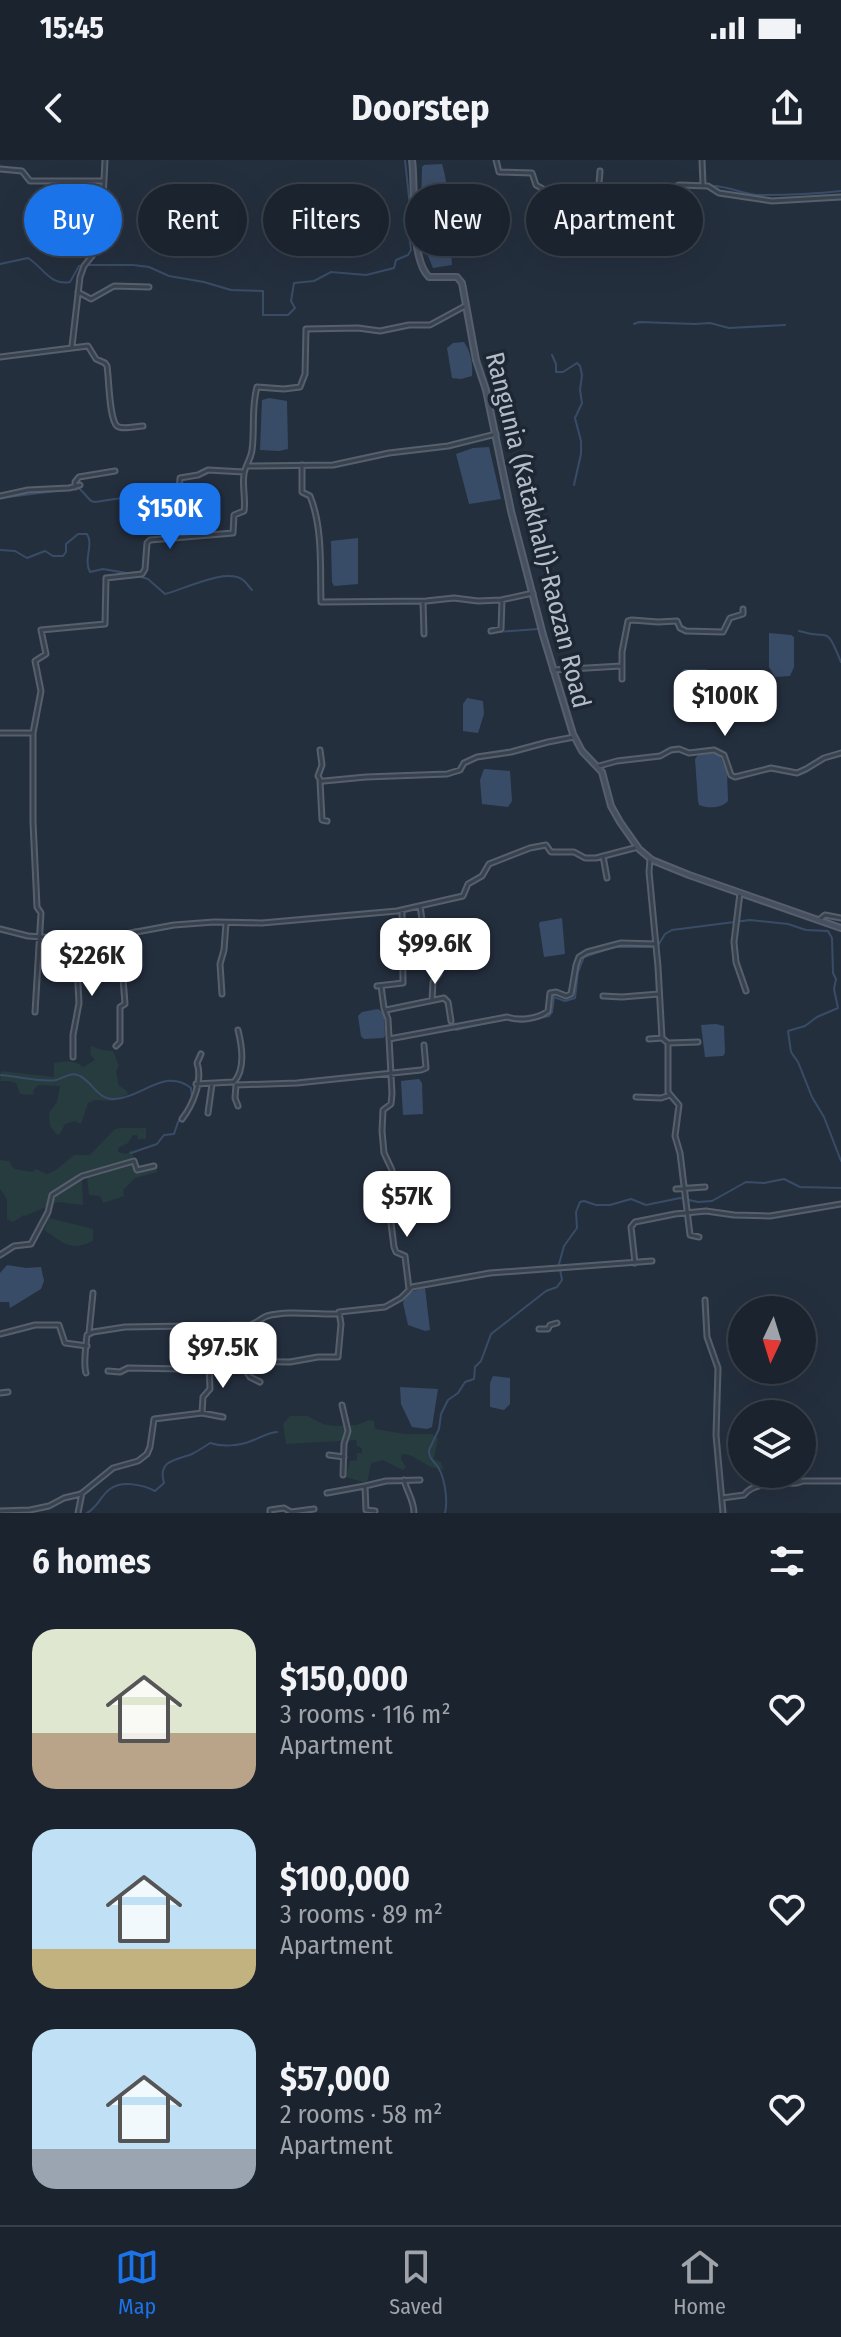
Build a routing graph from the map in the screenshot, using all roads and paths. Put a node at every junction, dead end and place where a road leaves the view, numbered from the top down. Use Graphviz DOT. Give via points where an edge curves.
graph roads {
  1 [pos="105,160"];
  2 [pos="412,160"];
  3 [pos="496,160"];
  4 [pos="702,160"];
  5 [pos="0,169"];
  6 [pos="600,171"];
  7 [pos="104,181"];
  8 [pos="536,184"];
  9 [pos="599,184"];
  10 [pos="704,185"];
  11 [pos="841,197"];
  12 [pos="149,287"];
  13 [pos="78,292"];
  14 [pos="465,306"];
  15 [pos="72,346"];
  16 [pos="0,357"];
  17 [pos="143,426"];
  18 [pos="496,434"];
  19 [pos="302,465"];
  20 [pos="245,469"];
  21 [pos="115,471"];
  22 [pos="0,496"];
  23 [pos="167,537"];
  24 [pos="533,593"];
  25 [pos="502,600"];
  26 [pos="423,601"];
  27 [pos="743,609"];
  28 [pos="491,631"];
  29 [pos="424,634"];
  30 [pos="623,666"];
  31 [pos="553,670"];
  32 [pos="622,679"];
  33 [pos="0,733"];
  34 [pos="33,733"];
  35 [pos="574,737"];
  36 [pos="320,750"];
  37 [pos="841,753"];
  38 [pos="599,766"];
  39 [pos="320,780"];
  40 [pos="320,790"];
  41 [pos="315,796"];
  42 [pos="327,821"];
  43 [pos="638,847"];
  44 [pos="603,856"];
  45 [pos="650,859"];
  46 [pos="607,878"];
  47 [pos="740,893"];
  48 [pos="420,906"];
  49 [pos="402,910"];
  50 [pos="841,918"];
  51 [pos="819,920"];
  52 [pos="226,923"];
  53 [pos="841,928"];
  54 [pos="0,929"];
  55 [pos="135,932"];
  56 [pos="40,937"];
  57 [pos="78,937"];
  58 [pos="656,944"];
  59 [pos="122,965"];
  60 [pos="96,968"];
  61 [pos="746,991"];
  62 [pos="222,994"];
  63 [pos="659,994"];
  64 [pos="603,996"];
  65 [pos="432,1000"];
  66 [pos="386,1010"];
  67 [pos="35,1012"];
  68 [pos="451,1021"];
  69 [pos="238,1030"];
  70 [pos="662,1038"];
  71 [pos="389,1039"];
  72 [pos="649,1039"];
  73 [pos="698,1042"];
  74 [pos="668,1043"];
  75 [pos="424,1045"];
  76 [pos="116,1046"];
  77 [pos="201,1054"];
  78 [pos="73,1057"];
  79 [pos="391,1073"];
  80 [pos="196,1084"];
  81 [pos="212,1084"];
  82 [pos="235,1084"];
  83 [pos="670,1095"];
  84 [pos="636,1097"];
  85 [pos="238,1106"];
  86 [pos="208,1113"];
  87 [pos="182,1119"];
  88 [pos="154,1166"];
  89 [pos="705,1187"];
  90 [pos="685,1188"];
  91 [pos="676,1189"];
  92 [pos="841,1204"];
  93 [pos="688,1212"];
  94 [pos="699,1237"];
  95 [pos="0,1255"];
  96 [pos="652,1261"];
  97 [pos="635,1263"];
  98 [pos="409,1289"];
  99 [pos="93,1293"];
  100 [pos="705,1300"];
  101 [pos="340,1314"];
  102 [pos="557,1323"];
  103 [pos="539,1329"];
  104 [pos="89,1333"];
  105 [pos="0,1334"];
  106 [pos="87,1346"];
  107 [pos="240,1362"];
  108 [pos="209,1364"];
  109 [pos="108,1371"];
  110 [pos="86,1373"];
  111 [pos="260,1382"];
  112 [pos="8,1392"];
  113 [pos="0,1393"];
  114 [pos="342,1405"];
  115 [pos="202,1413"];
  116 [pos="223,1417"];
  117 [pos="329,1455"];
  118 [pos="344,1457"];
  119 [pos="343,1475"];
  120 [pos="404,1480"];
  121 [pos="420,1480"];
  122 [pos="841,1481"];
  123 [pos="365,1486"];
  124 [pos="82,1493"];
  125 [pos="327,1493"];
  126 [pos="722,1498"];
  127 [pos="314,1509"];
  128 [pos="0,1511"];
  129 [pos="375,1511"];
  130 [pos="78,1513"];
  131 [pos="270,1513"];
  132 [pos="414,1513"];
  133 [pos="723,1513"];
  1 -- 7 [label="street"];
  2 -- 14 [label="main road, Rangunia (Katakhali)-Raozan Road" via="422,269 429,277 458,278"];
  3 -- 8 [label="street" via="499,172 532,173"];
  4 -- 10 [label="street"];
  5 -- 7 [label="street" via="22,171 30,181"];
  6 -- 9 [label="street"];
  7 -- 13 [label="street" via="101,240 84,266"];
  10 -- 11 [label="street" via="719,193 772,201"];
  12 -- 13 [label="street" via="114,286 91,299"];
  13 -- 15 [label="street"];
  14 -- 18 [label="main road, Rangunia (Katakhali)-Raozan Road"];
  14 -- 20 [label="street" via="430,325 380,331 306,329 300,387 257,387"];
  15 -- 16 [label="street"];
  15 -- 17 [label="street" via="88,346 106,364 118,427"];
  18 -- 19 [label="street" via="333,465"];
  18 -- 24 [label="main road, Rangunia (Katakhali)-Raozan Road"];
  19 -- 20 [label="street"];
  19 -- 26 [label="street" via="302,492 310,496 316,520 321,602"];
  20 -- 23 [label="street" via="245,509 234,515 233,533"];
  20 -- 23 [label="street" via="208,470 180,478 179,493 162,498"];
  21 -- 22 [label="street" via="79,477 78,486"];
  23 -- 34 [label="street" via="148,541 142,574 106,578 105,624 41,630 46,654 35,661 41,691"];
  24 -- 25 [label="street"];
  24 -- 31 [label="main road, Rangunia (Katakhali)-Raozan Road"];
  25 -- 26 [label="street"];
  25 -- 28 [label="street" via="501,629"];
  26 -- 29 [label="street"];
  27 -- 30 [label="street" via="723,632 686,631 672,620 628,621"];
  30 -- 31 [label="street"];
  30 -- 32 [label="street"];
  31 -- 35 [label="main road, Rangunia (Katakhali)-Raozan Road"];
  33 -- 34 [label="street"];
  34 -- 56 [label="street"];
  35 -- 38 [label="main road, Rangunia (Katakhali)-Raozan Road"];
  35 -- 39 [label="street" via="470,759 447,774"];
  36 -- 39 [label="street"];
  37 -- 38 [label="street" via="797,773 771,768 735,777 724,755 714,750 671,750"];
  38 -- 43 [label="main road, Rangunia (Katakhali)-Raozan Road" via="614,812"];
  39 -- 40 [label="street"];
  40 -- 41 [label="street"];
  40 -- 42 [label="street" via="322,820"];
  43 -- 44 [label="street"];
  43 -- 45 [label="main road, Rangunia (Katakhali)-Raozan Road"];
  44 -- 46 [label="street"];
  44 -- 48 [label="street" via="551,852 546,845 530,848 489,864 463,896"];
  45 -- 47 [label="main road, Rangunia (Katakhali)-Raozan Road"];
  45 -- 58 [label="street"];
  47 -- 51 [label="main road, Rangunia (Katakhali)-Raozan Road"];
  47 -- 61 [label="street" via="734,942"];
  48 -- 49 [label="street"];
  48 -- 65 [label="street" via="425,940 435,940 438,950"];
  49 -- 52 [label="street"];
  49 -- 66 [label="street" via="403,983 379,986"];
  50 -- 51 [label="street" via="825,915"];
  51 -- 53 [label="main road, Rangunia (Katakhali)-Raozan Road"];
  52 -- 55 [label="street"];
  52 -- 62 [label="street"];
  54 -- 56 [label="street"];
  55 -- 57 [label="street"];
  55 -- 59 [label="street" via="133,957"];
  56 -- 57 [label="street"];
  56 -- 67 [label="street"];
  57 -- 78 [label="street"];
  58 -- 63 [label="street"];
  58 -- 71 [label="street" via="621,943 579,957 571,994 551,992 544,1014"];
  59 -- 60 [label="street"];
  59 -- 76 [label="street" via="125,1004 120,1007"];
  63 -- 64 [label="street"];
  63 -- 70 [label="street"];
  65 -- 66 [label="street"];
  65 -- 68 [label="street" via="447,1000"];
  66 -- 71 [label="street"];
  69 -- 82 [label="street" via="241,1068"];
  70 -- 72 [label="street"];
  70 -- 74 [label="street"];
  71 -- 79 [label="street"];
  73 -- 74 [label="street"];
  74 -- 83 [label="street"];
  75 -- 79 [label="street" via="426,1068"];
  77 -- 80 [label="street"];
  79 -- 82 [label="street"];
  79 -- 98 [label="street" via="392,1101 382,1114 382,1131 392,1170 395,1250 405,1256"];
  80 -- 81 [label="street"];
  80 -- 87 [label="street"];
  81 -- 82 [label="street"];
  81 -- 86 [label="street"];
  82 -- 85 [label="street"];
  83 -- 84 [label="street"];
  83 -- 90 [label="street" via="679,1105 675,1136"];
  88 -- 95 [label="street" via="137,1170 134,1161 82,1176 52,1195 31,1244"];
  89 -- 90 [label="street"];
  90 -- 91 [label="street"];
  90 -- 93 [label="street"];
  92 -- 93 [label="street" via="770,1216"];
  93 -- 94 [label="street" via="690,1235"];
  93 -- 97 [label="street" via="633,1223"];
  96 -- 97 [label="street"];
  97 -- 98 [label="street" via="490,1273"];
  98 -- 101 [label="street" via="385,1307"];
  99 -- 104 [label="street"];
  100 -- 126 [label="street" via="708,1344 718,1368 716,1435"];
  101 -- 104 [label="street" via="273,1315 250,1325 125,1327"];
  101 -- 107 [label="street" via="338,1357"];
  102 -- 103 [label="street"];
  104 -- 106 [label="street"];
  105 -- 106 [label="street" via="59,1325 65,1343"];
  106 -- 110 [label="street"];
  107 -- 108 [label="street"];
  107 -- 111 [label="street"];
  108 -- 109 [label="street"];
  108 -- 115 [label="street" via="210,1389 203,1397"];
  112 -- 113 [label="street"];
  114 -- 118 [label="street" via="348,1431"];
  115 -- 116 [label="street"];
  115 -- 124 [label="street" via="154,1419 144,1458 113,1468"];
  117 -- 118 [label="street"];
  118 -- 119 [label="street"];
  120 -- 121 [label="street"];
  120 -- 123 [label="street"];
  120 -- 132 [label="street"];
  122 -- 126 [label="street" via="757,1485 742,1495"];
  123 -- 125 [label="street"];
  123 -- 129 [label="street" via="366,1510"];
  124 -- 128 [label="street" via="44,1507"];
  124 -- 130 [label="street"];
  126 -- 133 [label="street"];
  127 -- 131 [label="street"];
}
